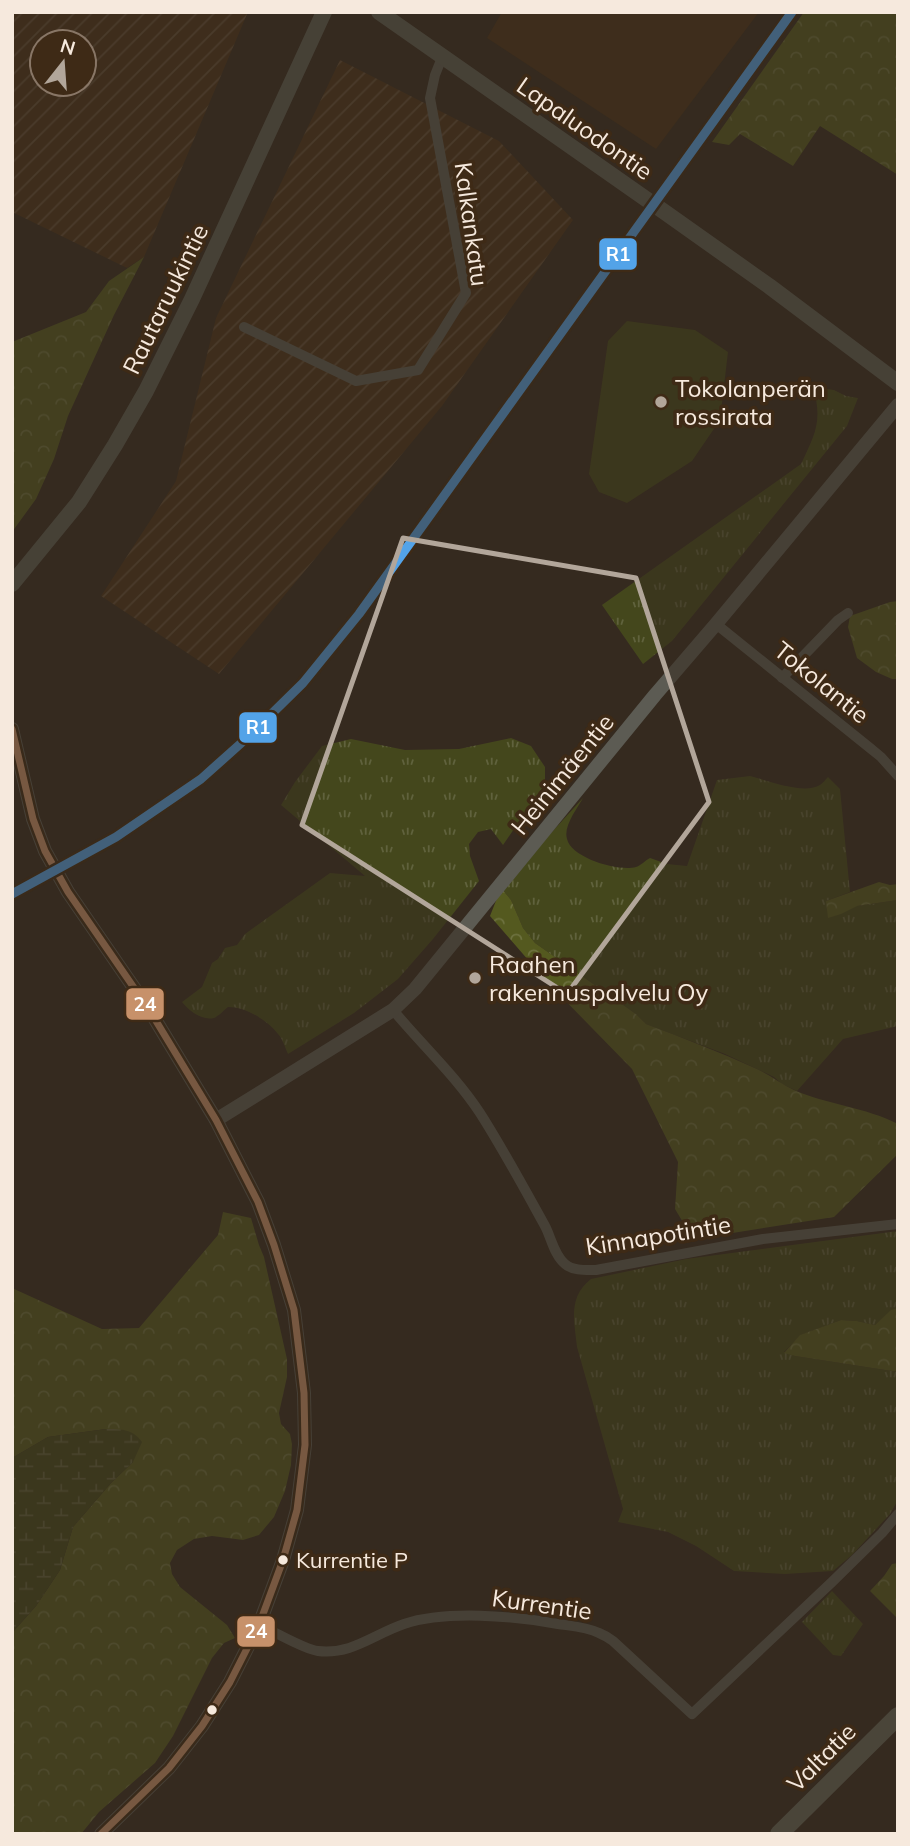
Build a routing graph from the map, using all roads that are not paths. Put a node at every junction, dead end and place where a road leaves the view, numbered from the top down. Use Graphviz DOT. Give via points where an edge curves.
graph roads {
  1 [pos="324,12"];
  2 [pos="379,12"];
  3 [pos="443,55"];
  4 [pos="244,327"];
  5 [pos="898,383"];
  6 [pos="898,405"];
  7 [pos="12,584"];
  8 [pos="848,613"];
  9 [pos="716,624"];
  10 [pos="782,678"];
  11 [pos="12,729"];
  12 [pos="898,776"];
  13 [pos="393,1010"];
  14 [pos="216,1120"];
  15 [pos="898,1224"];
  16 [pos="898,1514"];
  17 [pos="259,1625"];
  18 [pos="898,1716"];
  19 [pos="101,1834"];
  20 [pos="779,1834"];
  1 -- 7 [label="main road, Rautaruukintie" via="146,391 79,502"];
  2 -- 3 [label="main road, Lapaluodontie"];
  3 -- 4 [label="street, Kalkankatu" via="430,98 466,293 418,370 356,381"];
  3 -- 5 [label="main road, Lapaluodontie"];
  6 -- 9 [label="street, Heinimäentie"];
  8 -- 10 [label="street"];
  9 -- 10 [label="street, Tokolantie"];
  9 -- 13 [label="street, Heinimäentie"];
  10 -- 12 [label="street, Tokolantie" via="881,757"];
  11 -- 14 [label="street" via="33,819 46,851"];
  13 -- 14 [label="street, Heinimäentie"];
  13 -- 15 [label="street, Kinnapotintie" via="481,1115 559,1258 571,1268 596,1270 763,1239"];
  14 -- 17 [label="street" via="258,1202 274,1245 294,1310 304,1393 305,1445 297,1510"];
  16 -- 17 [label="street, Kurrentie" via="692,1714 613,1641 585,1628 520,1618 427,1618 387,1630 354,1648 317,1651"];
  17 -- 19 [label="street" via="202,1726 169,1768"];
  18 -- 20 [label="highway, Valtatie"];
}
